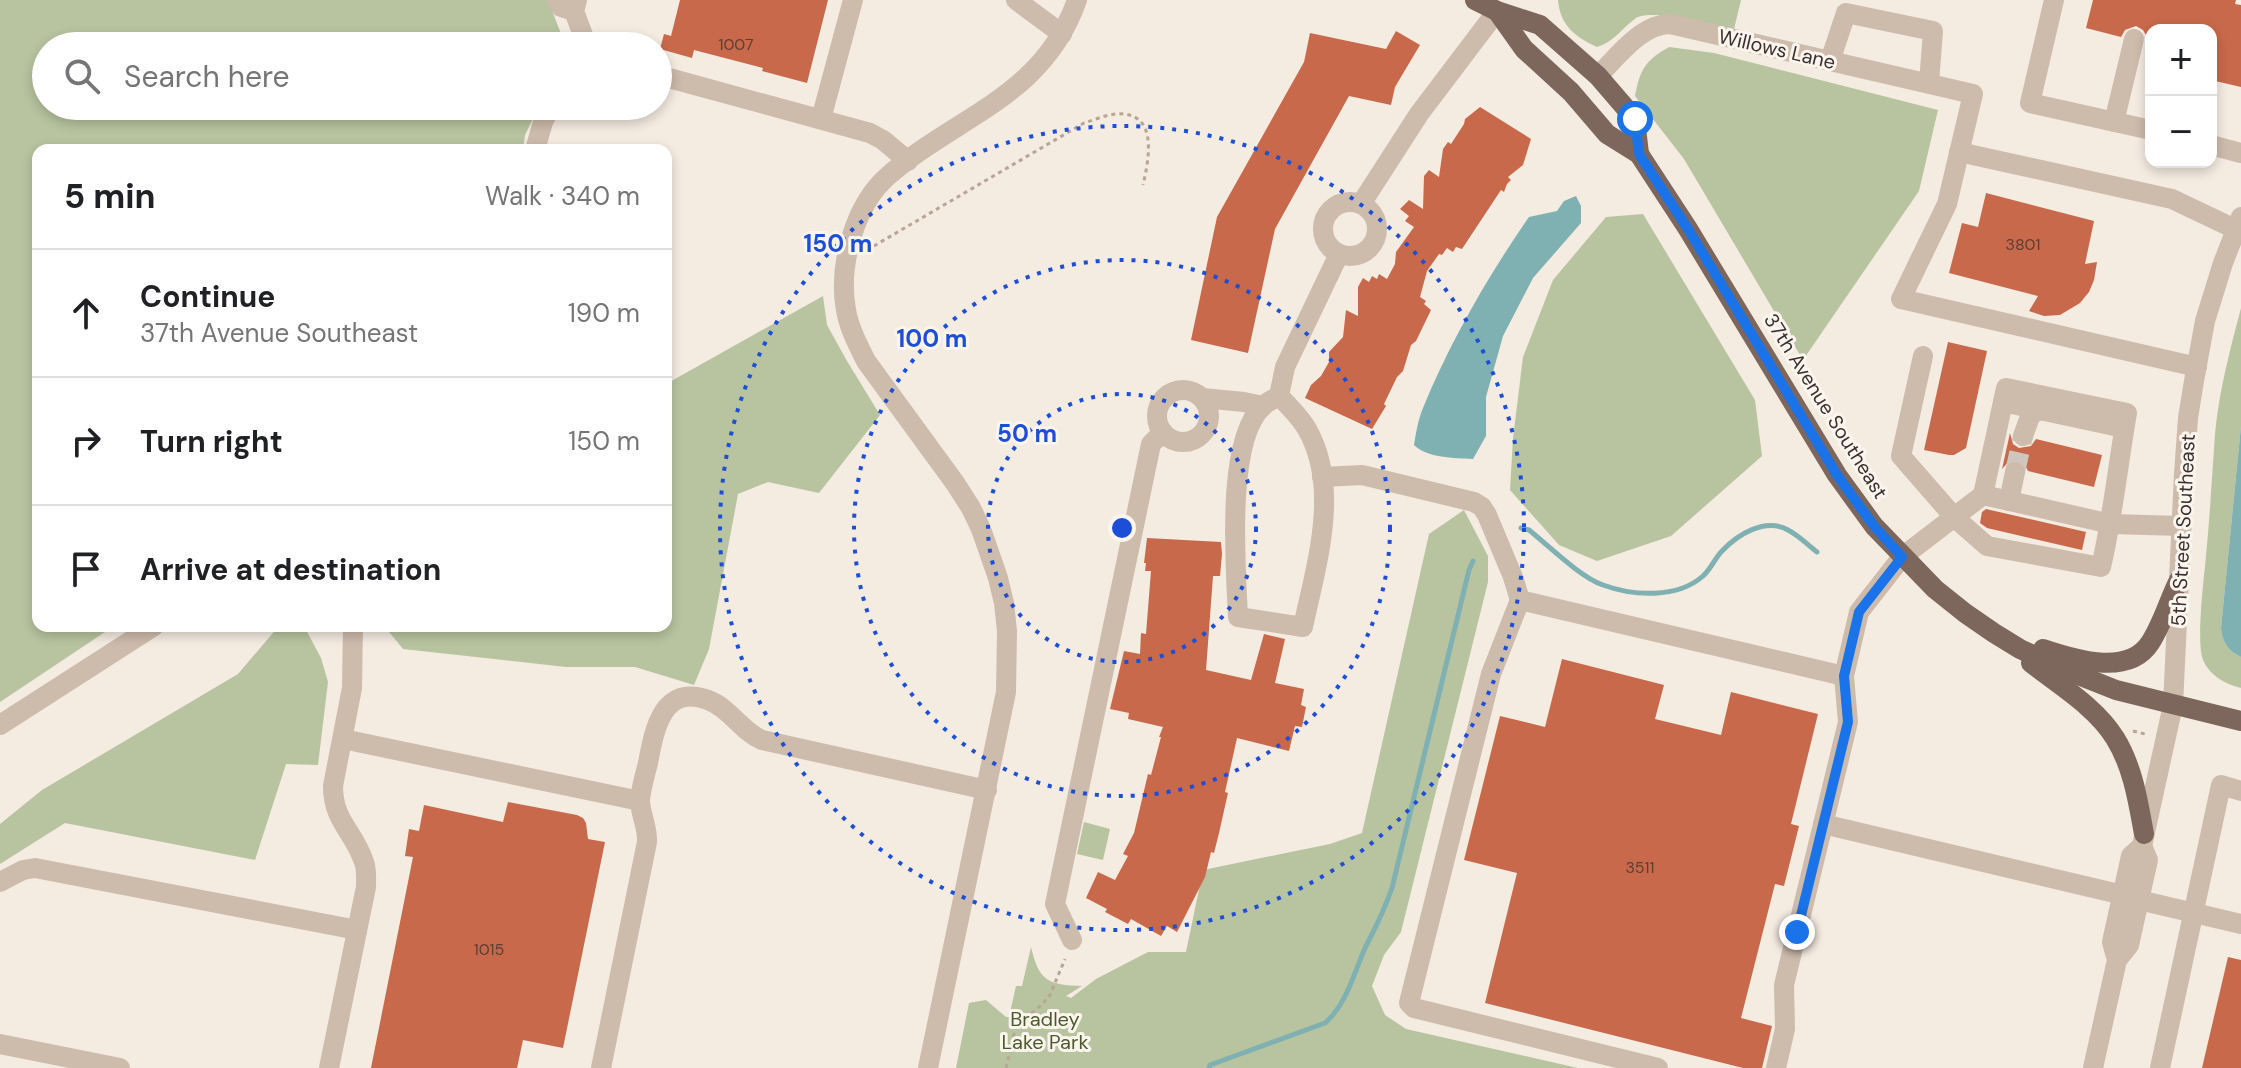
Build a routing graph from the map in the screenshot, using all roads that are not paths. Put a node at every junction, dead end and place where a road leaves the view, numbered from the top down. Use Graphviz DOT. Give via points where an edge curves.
graph roads {
  1 [pos="557,0"];
  2 [pos="853,0"];
  3 [pos="1016,0"];
  4 [pos="1077,0"];
  5 [pos="1475,0"];
  6 [pos="2054,0"];
  7 [pos="576,6"];
  8 [pos="1502,6"];
  9 [pos="583,32"];
  10 [pos="1062,34"];
  11 [pos="2134,39"];
  12 [pos="1830,61"];
  13 [pos="1598,76"];
  14 [pos="672,79"];
  15 [pos="1929,83"];
  16 [pos="821,119"];
  17 [pos="544,120"];
  18 [pos="2114,122"];
  19 [pos="2145,129"];
  20 [pos="537,144"];
  21 [pos="2217,147"];
  22 [pos="1959,152"];
  23 [pos="2241,153"];
  24 [pos="1639,154"];
  25 [pos="908,161"];
  26 [pos="1361,204"];
  27 [pos="2238,223"];
  28 [pos="1339,254"];
  29 [pos="1923,356"];
  30 [pos="2197,367"];
  31 [pos="1202,398"];
  32 [pos="1271,401"];
  33 [pos="2003,402"];
  34 [pos="2040,410"];
  35 [pos="2124,428"];
  36 [pos="1163,432"];
  37 [pos="2023,436"];
  38 [pos="2015,472"];
  39 [pos="1322,477"];
  40 [pos="1983,495"];
  41 [pos="2009,501"];
  42 [pos="1955,518"];
  43 [pos="2111,524"];
  44 [pos="2181,526"];
  45 [pos="1902,557"];
  46 [pos="2179,580"];
  47 [pos="1520,600"];
  48 [pos="145,632"];
  49 [pos="353,632"];
  50 [pos="1994,633"];
  51 [pos="1844,676"];
  52 [pos="2173,705"];
  53 [pos="2241,721"];
  54 [pos="0,725"];
  55 [pos="343,739"];
  56 [pos="987,790"];
  57 [pos="2241,791"];
  58 [pos="640,801"];
  59 [pos="1823,824"];
  60 [pos="2143,840"];
  61 [pos="0,882"];
  62 [pos="2131,897"];
  63 [pos="2192,912"];
  64 [pos="2241,924"];
  65 [pos="357,930"];
  66 [pos="1072,940"];
  67 [pos="0,1044"];
  68 [pos="120,1068"];
  69 [pos="329,1068"];
  70 [pos="601,1068"];
  71 [pos="928,1068"];
  72 [pos="1658,1068"];
  73 [pos="1776,1068"];
  74 [pos="2093,1068"];
  75 [pos="2160,1068"];
  1 -- 7 [label="street" via="561,7"];
  2 -- 16 [label="street"];
  3 -- 10 [label="street"];
  4 -- 10 [label="street"];
  5 -- 8 [label="main road, 37th Avenue Southeast"];
  6 -- 18 [label="street" via="2030,103"];
  7 -- 9 [label="street"];
  8 -- 13 [label="main road, 37th Avenue Southeast" via="1540,25"];
  8 -- 24 [label="main road, 37th Avenue Southeast" via="1524,49 1607,134"];
  8 -- 26 [label="street" via="1419,114"];
  10 -- 25 [label="street" via="1010,92"];
  11 -- 18 [label="street"];
  12 -- 13 [label="street, Willows Lane" via="1661,24 1640,35"];
  12 -- 15 [label="street, Willows Lane"];
  12 -- 15 [label="street" via="1846,13 1933,31"];
  13 -- 24 [label="main road, 37th Avenue Southeast" via="1635,119"];
  14 -- 16 [label="street"];
  15 -- 22 [label="street, Willows Lane" via="1973,94"];
  16 -- 25 [label="street" via="870,133"];
  17 -- 20 [label="street"];
  18 -- 19 [label="street"];
  21 -- 23 [label="street"];
  22 -- 27 [label="street" via="2172,199"];
  22 -- 30 [label="street" via="1947,204 1901,299"];
  24 -- 45 [label="main road, 37th Avenue Southeast" via="1837,475"];
  25 -- 56 [label="street" via="887,177 865,206 846,261 846,313 866,361 971,508 998,578 1007,631 1006,692"];
  26 -- 28 [label="street" via="1377,226 1372,244 1357,255"];
  26 -- 28 [label="street" via="1344,202 1324,217 1326,243"];
  27 -- 30 [label="street, 5th Street Southeast" via="2205,321"];
  28 -- 32 [label="street"];
  29 -- 42 [label="street" via="1901,456"];
  30 -- 44 [label="street, 5th Street Southeast"];
  31 -- 32 [label="street"];
  31 -- 36 [label="street" via="1184,390 1168,394 1157,416"];
  31 -- 36 [label="street" via="1208,421 1200,435 1185,441"];
  32 -- 39 [label="street" via="1306,428"];
  32 -- 39 [label="street" via="1253,420 1238,469 1238,617 1303,627 1324,521"];
  33 -- 34 [label="street"];
  33 -- 35 [label="street" via="2006,388 2127,413"];
  33 -- 40 [label="street"];
  34 -- 35 [label="street"];
  34 -- 37 [label="street" via="2031,414"];
  35 -- 43 [label="street"];
  36 -- 66 [label="street" via="1151,444 1055,904"];
  38 -- 41 [label="street"];
  39 -- 47 [label="street" via="1362,475 1474,502 1487,515"];
  40 -- 41 [label="street"];
  40 -- 42 [label="street"];
  41 -- 43 [label="street"];
  42 -- 43 [label="street" via="1987,546 2101,567"];
  42 -- 45 [label="street"];
  43 -- 44 [label="street"];
  44 -- 46 [label="street, 5th Street Southeast"];
  45 -- 50 [label="main road, 37th Avenue Southeast"];
  45 -- 51 [label="street" via="1859,612"];
  46 -- 50 [label="main road" via="2149,645 2118,662 2067,656"];
  46 -- 52 [label="street, 5th Street Southeast"];
  47 -- 51 [label="street"];
  47 -- 72 [label="street" via="1491,674 1409,1003"];
  48 -- 54 [label="street"];
  49 -- 55 [label="street" via="353,679"];
  50 -- 52 [label="main road, 37th Avenue Southeast" via="2083,678"];
  50 -- 60 [label="main road" via="2087,707 2112,734 2134,782"];
  51 -- 59 [label="street" via="1848,722"];
  52 -- 53 [label="main road, 37th Avenue Southeast"];
  52 -- 60 [label="street, 5th Street Southeast"];
  55 -- 58 [label="street"];
  55 -- 65 [label="street" via="333,800 365,863"];
  56 -- 58 [label="street" via="762,740 717,704 693,696 673,704 656,723"];
  56 -- 71 [label="street"];
  57 -- 63 [label="street" via="2221,785"];
  58 -- 70 [label="street" via="647,842"];
  59 -- 62 [label="street"];
  59 -- 73 [label="street" via="1784,985 1785,1029"];
  60 -- 62 [label="street, 5th Street Southeast" via="2131,856"];
  61 -- 65 [label="street" via="35,868"];
  62 -- 63 [label="street"];
  62 -- 74 [label="street, 5th Street Southeast" via="2112,942 2117,960"];
  63 -- 64 [label="street"];
  63 -- 75 [label="street"];
  65 -- 69 [label="street"];
  67 -- 68 [label="street"];
}
